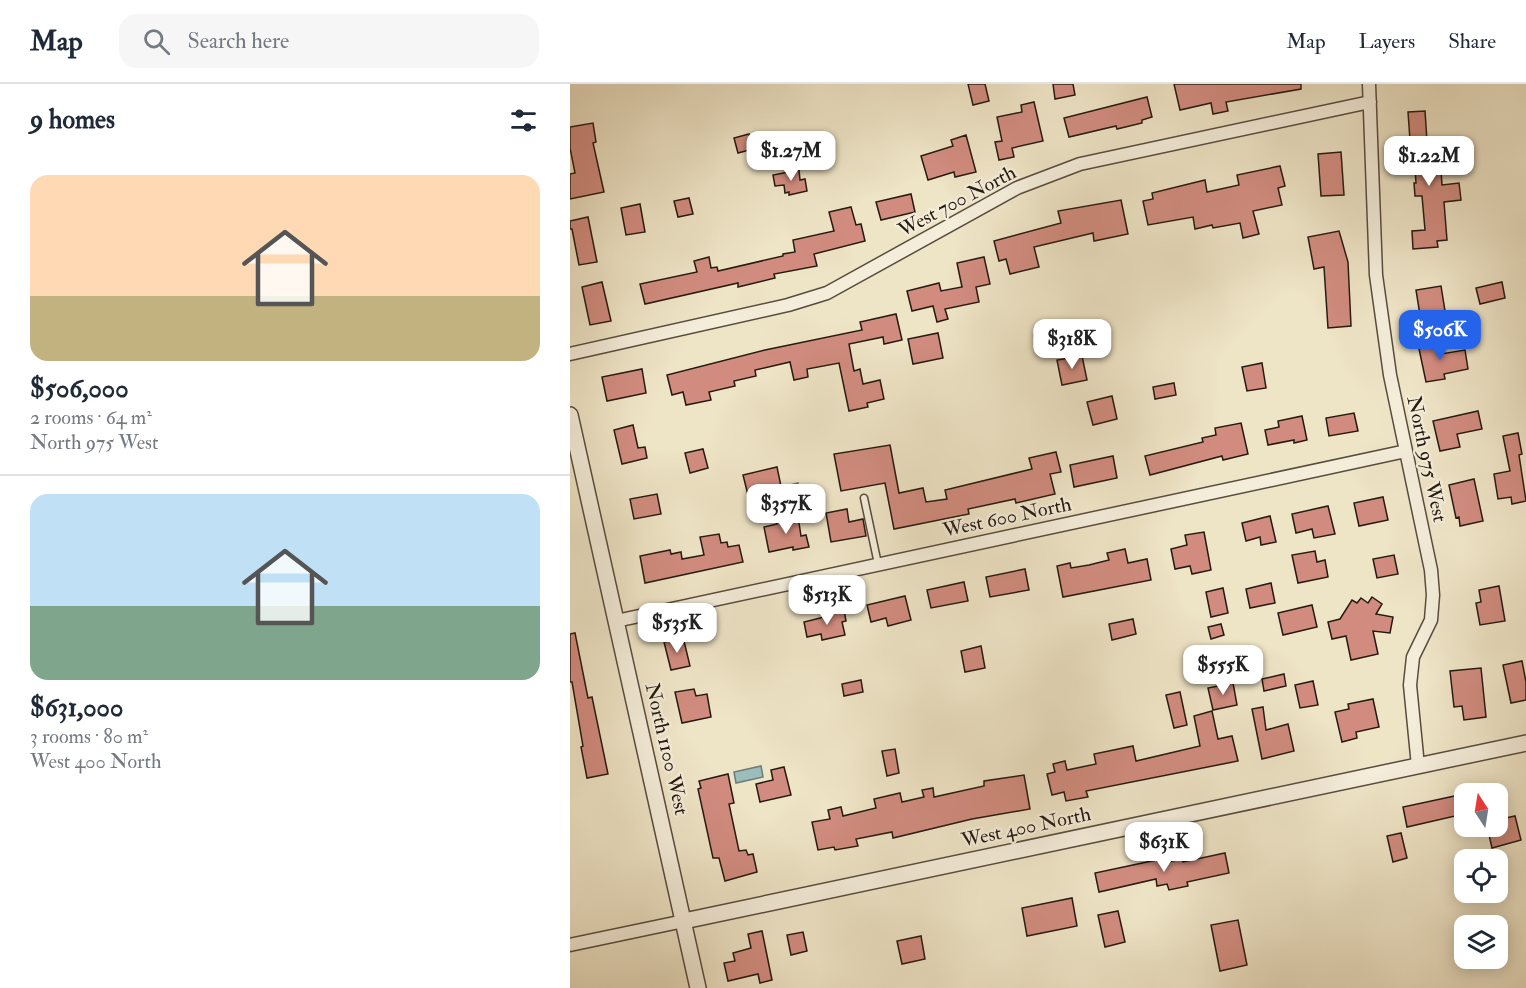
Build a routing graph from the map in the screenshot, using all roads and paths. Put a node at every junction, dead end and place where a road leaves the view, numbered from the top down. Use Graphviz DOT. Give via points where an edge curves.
graph roads {
  1 [pos="1369,84"];
  2 [pos="1370,102"];
  3 [pos="570,354"];
  4 [pos="570,415"];
  5 [pos="1406,451"];
  6 [pos="864,498"];
  7 [pos="878,565"];
  8 [pos="616,621"];
  9 [pos="1526,743"];
  10 [pos="1418,766"];
  11 [pos="684,921"];
  12 [pos="570,945"];
  13 [pos="698,988"];
  1 -- 2 [label="street, North 975 West"];
  2 -- 3 [label="street, West 700 North" via="1080,164 1017,188 827,293"];
  2 -- 5 [label="street, North 975 West" via="1376,275 1390,375"];
  4 -- 8 [label="street, North 1100 West"];
  5 -- 7 [label="street, West 600 North"];
  5 -- 10 [label="street, North 975 West" via="1431,570 1432,595 1431,620 1413,657 1410,685"];
  6 -- 7 [label="lane"];
  7 -- 8 [label="street, West 600 North"];
  8 -- 11 [label="street, North 1100 West"];
  9 -- 10 [label="street, West 400 North"];
  10 -- 11 [label="street, West 400 North"];
  11 -- 12 [label="street, West 400 North"];
  11 -- 13 [label="street, North 1100 West"];
}
